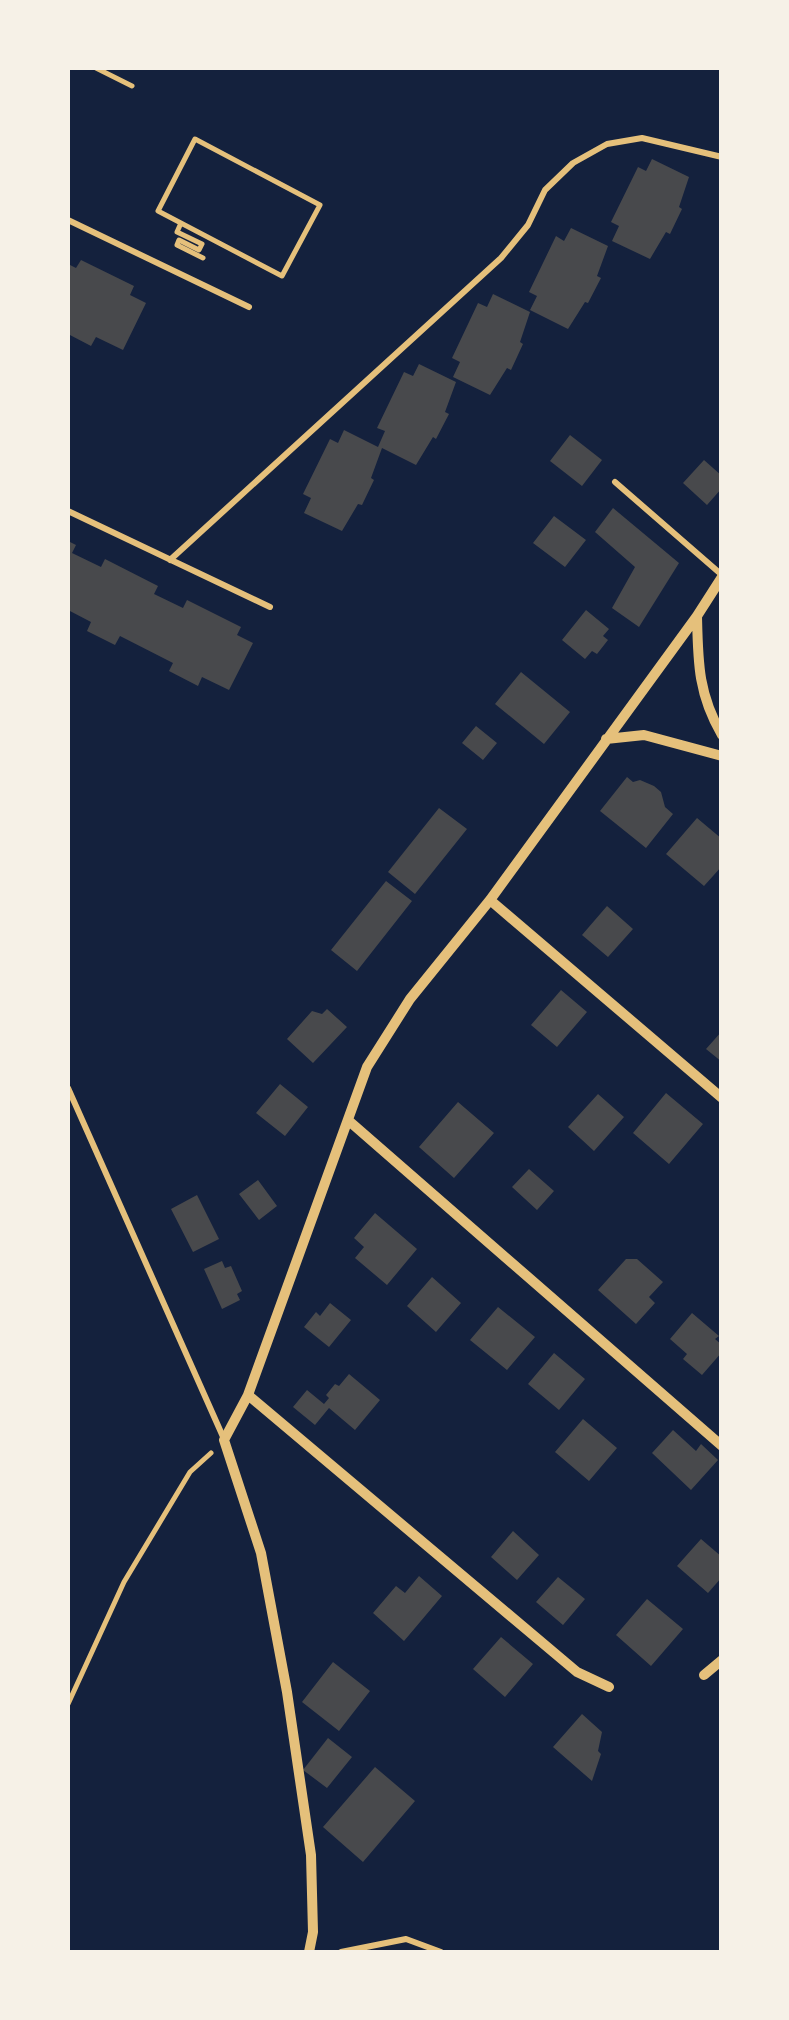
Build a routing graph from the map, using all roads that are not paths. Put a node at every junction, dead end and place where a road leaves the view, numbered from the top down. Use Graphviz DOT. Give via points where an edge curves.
graph roads {
  1 [pos="722,157"];
  2 [pos="68,220"];
  3 [pos="249,307"];
  4 [pos="615,482"];
  5 [pos="68,510"];
  6 [pos="170,560"];
  7 [pos="722,576"];
  8 [pos="270,607"];
  9 [pos="697,616"];
  10 [pos="722,735"];
  11 [pos="606,740"];
  12 [pos="722,756"];
  13 [pos="490,900"];
  14 [pos="68,1088"];
  15 [pos="722,1098"];
  16 [pos="349,1120"];
  17 [pos="248,1394"];
  18 [pos="224,1440"];
  19 [pos="722,1446"];
  20 [pos="722,1660"];
  21 [pos="704,1675"];
  22 [pos="609,1687"];
  23 [pos="308,1952"];
  24 [pos="341,1952"];
  25 [pos="441,1952"];
  1 -- 6 [label="lane" via="642,138 607,144 573,162 545,190 501,258"];
  2 -- 3 [label="lane"];
  4 -- 7 [label="lane"];
  5 -- 6 [label="lane"];
  6 -- 8 [label="lane"];
  7 -- 9 [label="street"];
  9 -- 10 [label="street" via="700,684"];
  9 -- 11 [label="street"];
  11 -- 12 [label="street" via="644,734"];
  11 -- 13 [label="street"];
  13 -- 15 [label="street"];
  13 -- 16 [label="street" via="410,999 367,1067"];
  14 -- 18 [label="lane"];
  16 -- 17 [label="street"];
  16 -- 19 [label="street"];
  17 -- 18 [label="street"];
  17 -- 22 [label="street" via="577,1672"];
  18 -- 23 [label="street" via="261,1553 288,1692 311,1855"];
  20 -- 21 [label="street"];
  24 -- 25 [label="lane" via="406,1939"];
}
